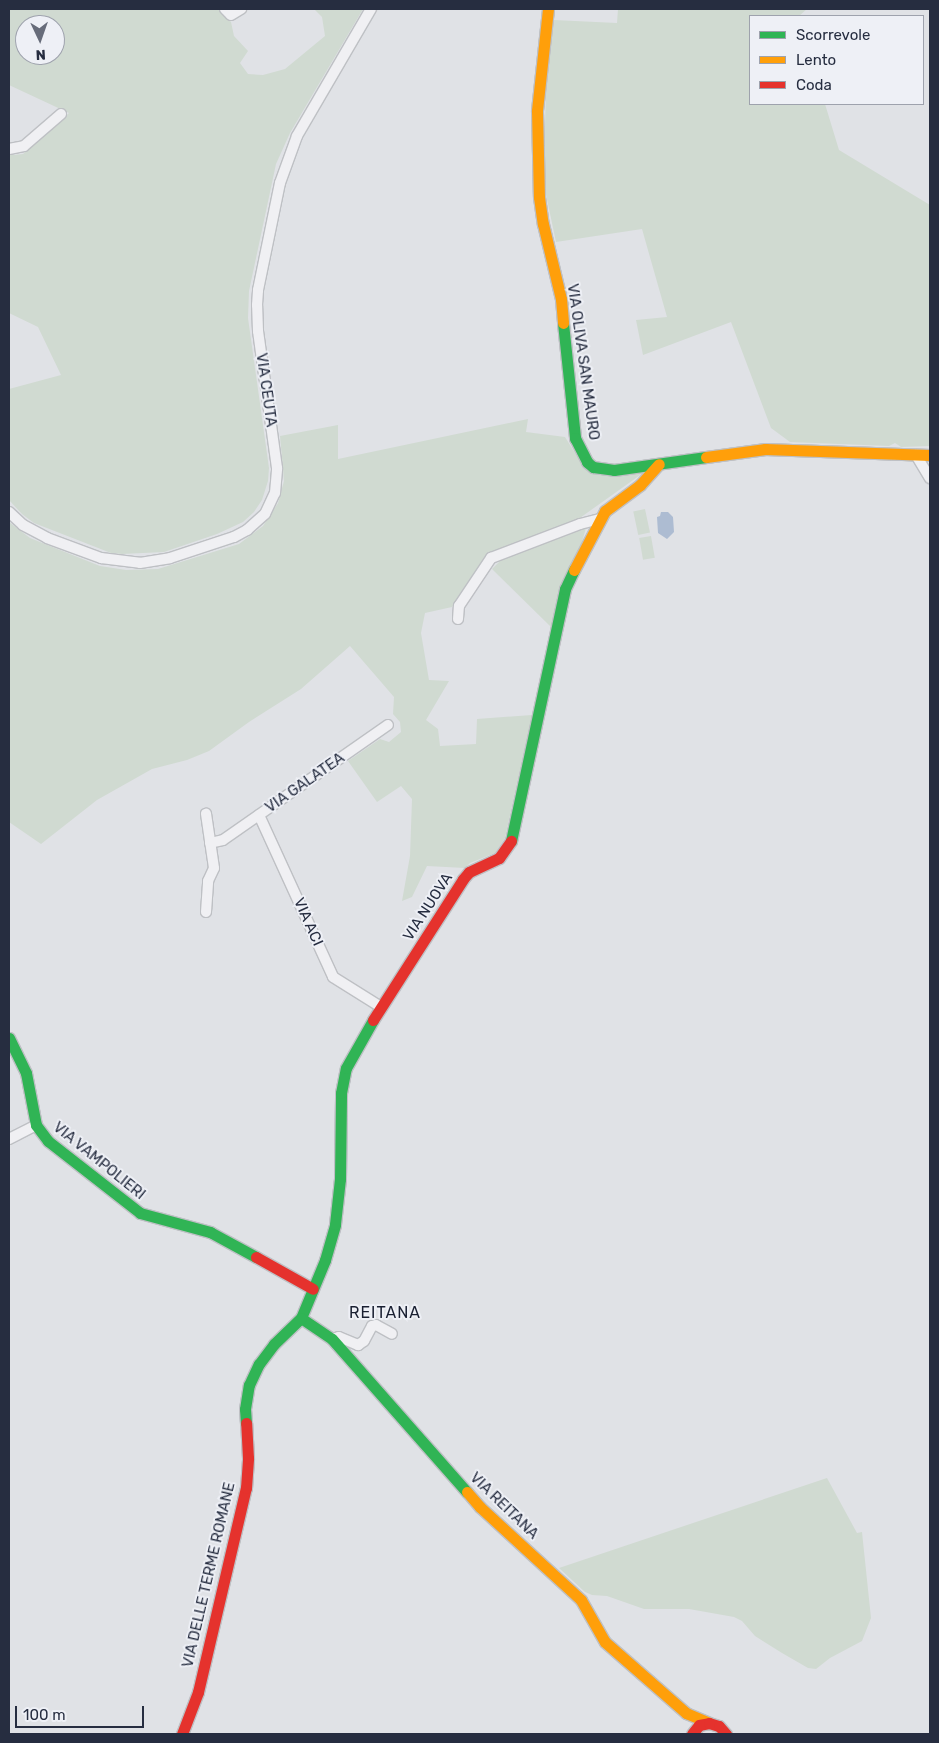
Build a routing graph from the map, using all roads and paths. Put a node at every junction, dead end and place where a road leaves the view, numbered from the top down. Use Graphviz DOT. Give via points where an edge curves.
graph roads {
  1 [pos="225,9"];
  2 [pos="241,9"];
  3 [pos="371,9"];
  4 [pos="548,9"];
  5 [pos="61,114"];
  6 [pos="9,149"];
  7 [pos="930,454"];
  8 [pos="916,455"];
  9 [pos="659,464"];
  10 [pos="930,478"];
  11 [pos="9,512"];
  12 [pos="600,519"];
  13 [pos="458,618"];
  14 [pos="388,725"];
  15 [pos="206,814"];
  16 [pos="259,815"];
  17 [pos="210,843"];
  18 [pos="206,912"];
  19 [pos="381,1007"];
  20 [pos="9,1038"];
  21 [pos="36,1124"];
  22 [pos="9,1139"];
  23 [pos="313,1289"];
  24 [pos="301,1318"];
  25 [pos="392,1334"];
  26 [pos="332,1339"];
  27 [pos="686,1713"];
  28 [pos="709,1722"];
  29 [pos="182,1734"];
  30 [pos="691,1734"];
  31 [pos="726,1734"];
  1 -- 2 [label="street" via="231,14"];
  3 -- 11 [label="street, VIA CEUTA" via="297,136 280,183 257,305 277,468 275,492 265,514 234,537 170,558 140,563 101,558 47,538 22,525"];
  4 -- 9 [label="street, VIA OLIVA SAN MAURO" via="537,111 539,197 561,299 575,438 582,456 593,466 614,470"];
  5 -- 6 [label="street" via="24,146"];
  7 -- 8 [label="street, VIA OLIVA SAN MAURO"];
  8 -- 9 [label="street, VIA OLIVA SAN MAURO" via="766,449"];
  8 -- 10 [label="street"];
  9 -- 12 [label="street, VIA NUOVA"];
  12 -- 13 [label="street" via="490,558 458,606"];
  12 -- 19 [label="street, VIA NUOVA" via="565,589 510,845 500,858 470,872 463,879"];
  14 -- 16 [label="street, VIA GALATEA"];
  15 -- 17 [label="street"];
  16 -- 17 [label="street, VIA GALATEA" via="223,840"];
  16 -- 19 [label="street, VIA ACI" via="333,977"];
  17 -- 18 [label="street" via="214,868 208,881"];
  19 -- 23 [label="street, VIA NUOVA" via="360,1040 344,1075 338,1205 330,1243"];
  20 -- 21 [label="street, VIA VAMPOLIERI" via="26,1073"];
  21 -- 22 [label="street"];
  21 -- 23 [label="street, VIA VAMPOLIERI" via="48,1141 140,1213 210,1232"];
  23 -- 24 [label="street, VIA NUOVA"];
  24 -- 26 [label="street, VIA REITANA"];
  24 -- 29 [label="street, VIA DELLE TERME ROMANE" via="274,1344 249,1385 245,1409 246,1488 198,1692"];
  25 -- 26 [label="street" via="376,1325 358,1345 339,1337"];
  26 -- 27 [label="street, VIA REITANA" via="480,1507 582,1600 606,1642"];
  27 -- 28 [label="street, VIA REITANA"];
  27 -- 30 [label="street"];
  28 -- 30 [label="street"];
  28 -- 31 [label="street, VIA REITANA"];
}
